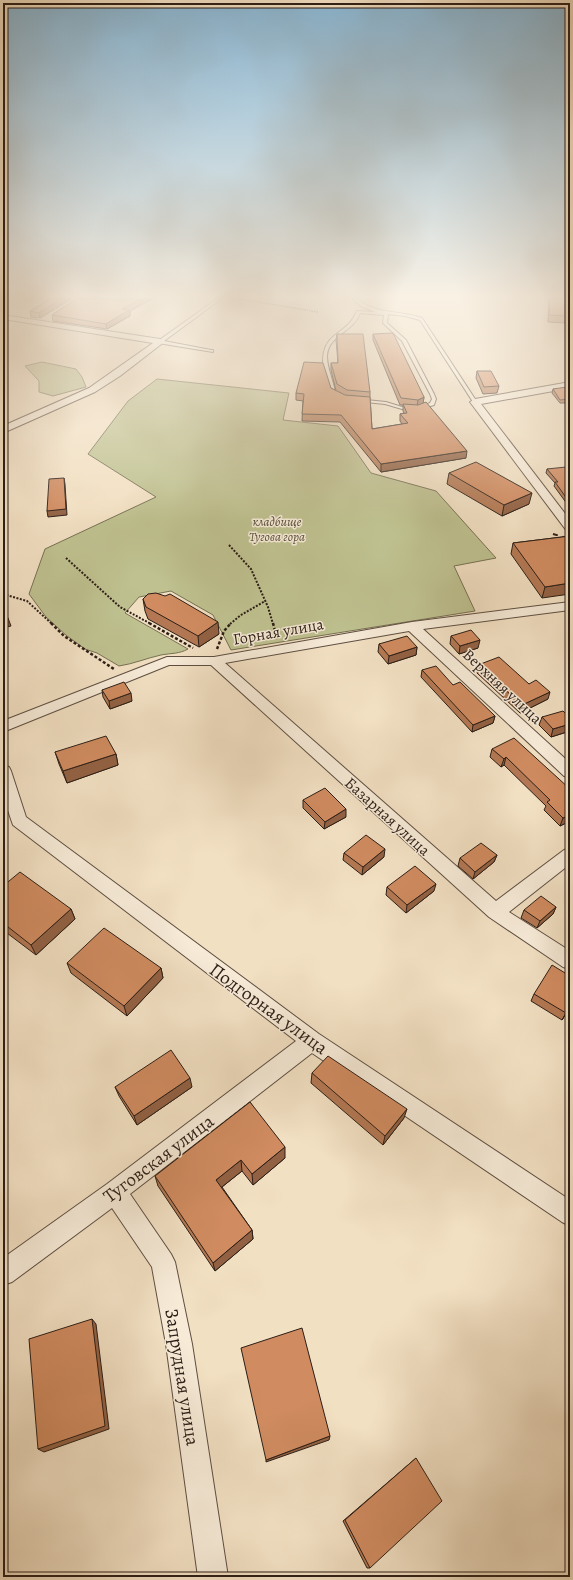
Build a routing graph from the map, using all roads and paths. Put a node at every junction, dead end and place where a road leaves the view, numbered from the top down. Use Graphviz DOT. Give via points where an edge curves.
graph roads {
  1 [pos="119,373"];
  2 [pos="329,373"];
  3 [pos="421,373"];
  4 [pos="456,373"];
  5 [pos="570,385"];
  6 [pos="475,402"];
  7 [pos="3,430"];
  8 [pos="570,528"];
  9 [pos="229,545"];
  10 [pos="66,558"];
  11 [pos="3,594"];
  12 [pos="265,601"];
  13 [pos="570,606"];
  14 [pos="412,626"];
  15 [pos="281,649"];
  16 [pos="214,661"];
  17 [pos="128,677"];
  18 [pos="3,728"];
  19 [pos="3,771"];
  20 [pos="570,772"];
  21 [pos="570,855"];
  22 [pos="495,912"];
  23 [pos="570,961"];
  24 [pos="312,1041"];
  25 [pos="115,1192"];
  26 [pos="570,1214"];
  27 [pos="3,1273"];
  28 [pos="214,1577"];
  1 -- 7 [label="street" via="92,390"];
  2 -- 3 [label="lane" via="333,393 345,399 417,409 432,404 434,399"];
  4 -- 6 [label="lane"];
  5 -- 6 [label="street"];
  6 -- 8 [label="street"];
  9 -- 12 [label="path" via="251,569"];
  10 -- 16 [label="path" via="120,607"];
  11 -- 17 [label="path" via="27,601 64,636"];
  12 -- 15 [label="path"];
  12 -- 16 [label="path" via="230,621 220,639"];
  13 -- 14 [label="street, Горная улица"];
  14 -- 15 [label="street, Горная улица"];
  14 -- 20 [label="street, Верхняя улица"];
  15 -- 16 [label="street, Горная улица"];
  16 -- 17 [label="street, Горная улица" via="167,661"];
  16 -- 22 [label="street, Базарная улица"];
  17 -- 18 [label="street, Горная улица"];
  19 -- 24 [label="street, Подгорная улица" via="18,821"];
  21 -- 22 [label="street"];
  22 -- 23 [label="street, Базарная улица"];
  24 -- 25 [label="street, Туговская улица"];
  24 -- 26 [label="street, Подгорная улица"];
  25 -- 27 [label="street, Туговская улица"];
  25 -- 28 [label="street, Запрудная улица" via="163,1262 179,1344"];
}
